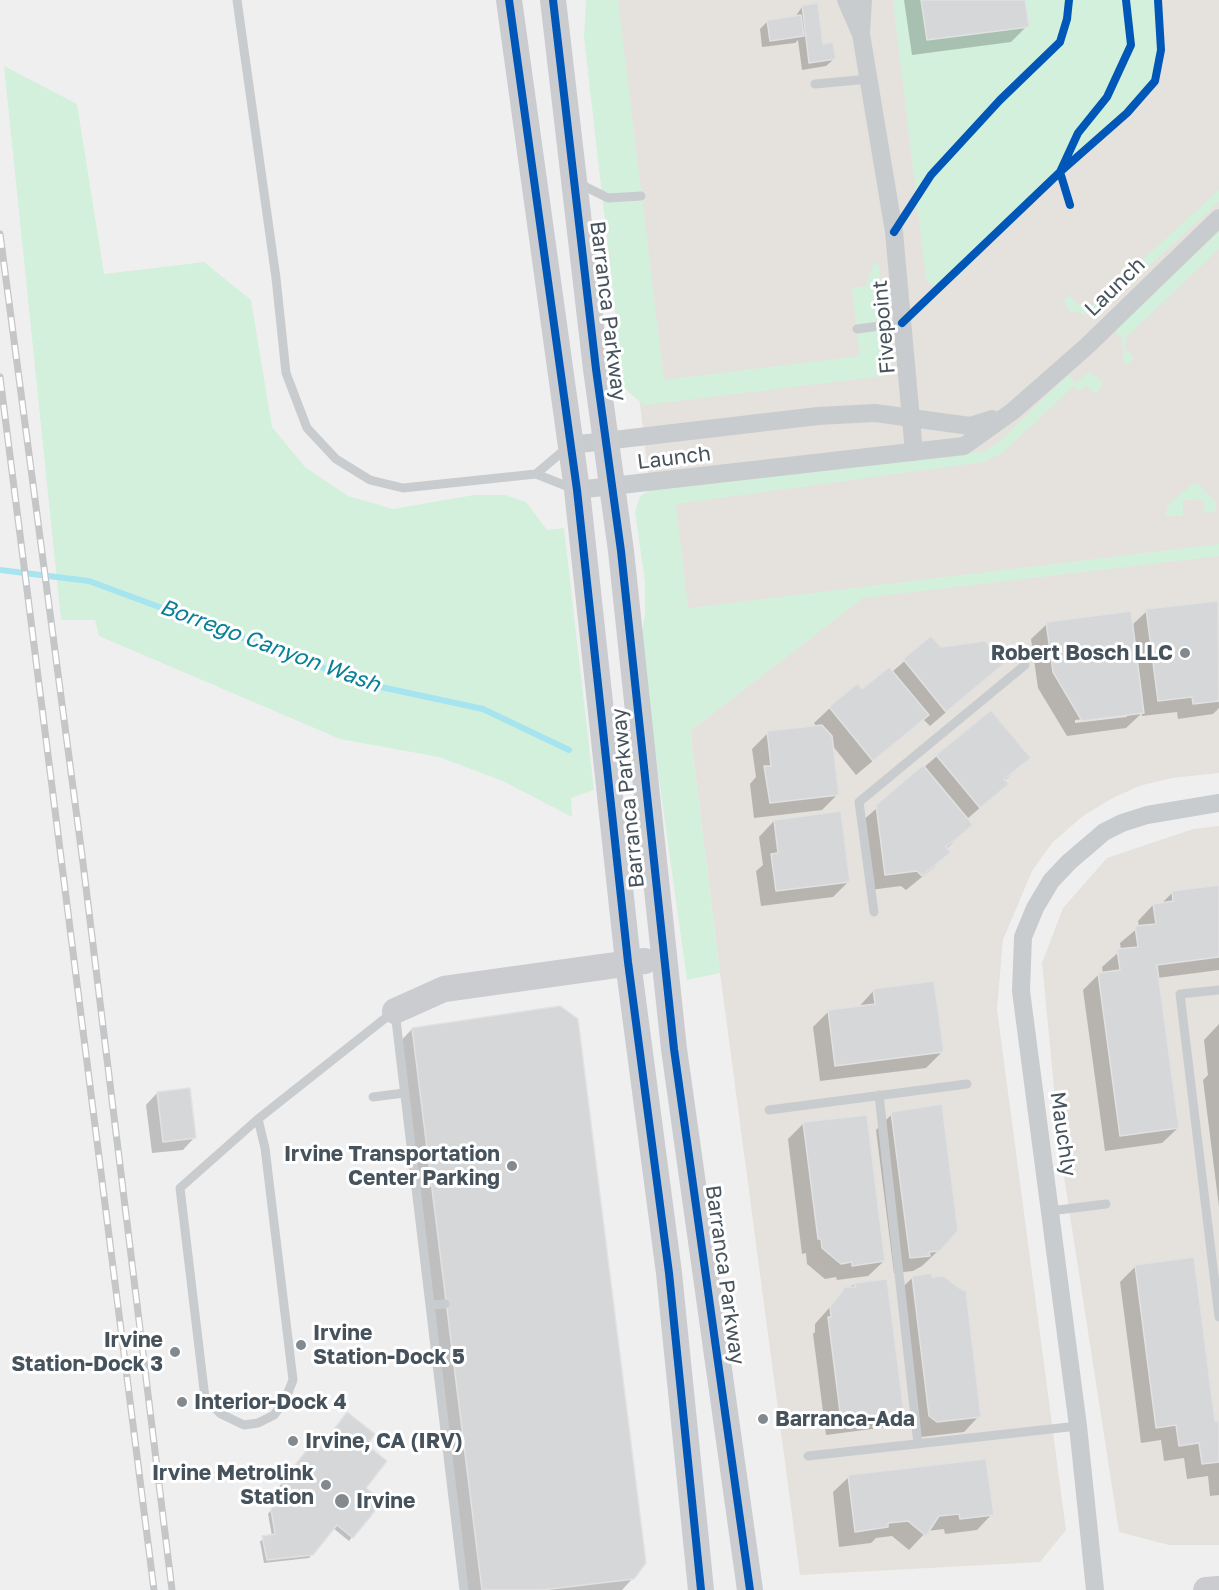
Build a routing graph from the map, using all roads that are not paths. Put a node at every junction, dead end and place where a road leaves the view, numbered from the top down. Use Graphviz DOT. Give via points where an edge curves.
graph roads {
  1 [pos="237,0"];
  2 [pos="509,0"];
  3 [pos="552,0"];
  4 [pos="846,0"];
  5 [pos="863,0"];
  6 [pos="861,34"];
  7 [pos="869,79"];
  8 [pos="815,84"];
  9 [pos="574,181"];
  10 [pos="641,196"];
  11 [pos="1219,218"];
  12 [pos="902,323"];
  13 [pos="857,329"];
  14 [pos="1013,411"];
  15 [pos="911,418"];
  16 [pos="607,442"];
  17 [pos="571,445"];
  18 [pos="915,452"];
  19 [pos="536,474"];
  20 [pos="613,488"];
  21 [pos="577,490"];
  22 [pos="1025,665"];
  23 [pos="1219,803"];
  24 [pos="873,912"];
  25 [pos="663,959"];
  26 [pos="628,962"];
  27 [pos="1219,990"];
  28 [pos="395,1011"];
  29 [pos="967,1084"];
  30 [pos="404,1093"];
  31 [pos="879,1095"];
  32 [pos="373,1097"];
  33 [pos="769,1110"];
  34 [pos="258,1119"];
  35 [pos="1106,1204"];
  36 [pos="1050,1211"];
  37 [pos="445,1304"];
  38 [pos="430,1305"];
  39 [pos="1219,1317"];
  40 [pos="1078,1426"];
  41 [pos="918,1444"];
  42 [pos="808,1456"];
  43 [pos="1219,1589"];
  44 [pos="465,1590"];
  45 [pos="701,1590"];
  46 [pos="750,1590"];
  47 [pos="1095,1590"];
  48 [pos="1206,1590"];
  1 -- 19 [label="lane" via="286,373 308,428 336,459 370,480 403,488"];
  2 -- 17 [label="main road, Barranca Parkway"];
  3 -- 9 [label="main road, Barranca Parkway"];
  4 -- 6 [label="street, Fivepoint"];
  5 -- 6 [label="street, Fivepoint"];
  6 -- 7 [label="street, Fivepoint"];
  7 -- 8 [label="lane"];
  7 -- 12 [label="street, Fivepoint" via="894,232"];
  9 -- 10 [label="lane" via="608,198"];
  9 -- 16 [label="main road, Barranca Parkway"];
  11 -- 14 [label="street, Launch" via="1087,346"];
  12 -- 13 [label="lane"];
  12 -- 15 [label="street, Fivepoint"];
  14 -- 15 [label="street, Launch" via="970,426"];
  14 -- 18 [label="street, Launch" via="964,446"];
  15 -- 16 [label="street, Launch" via="875,413 818,416"];
  15 -- 18 [label="street, Fivepoint"];
  16 -- 17 [label="street, Launch"];
  16 -- 20 [label="main road, Barranca Parkway"];
  17 -- 19 [label="lane"];
  17 -- 21 [label="main road, Barranca Parkway"];
  18 -- 20 [label="street, Launch"];
  19 -- 21 [label="lane, Launch"];
  20 -- 21 [label="street, Launch"];
  20 -- 25 [label="main road, Barranca Parkway"];
  21 -- 26 [label="main road, Barranca Parkway"];
  22 -- 24 [label="lane" via="858,802"];
  23 -- 36 [label="street, Mauchly" via="1147,815 1104,832 1051,881 1035,908 1023,937 1021,991"];
  25 -- 26 [label="main road"];
  25 -- 46 [label="main road, Barranca Parkway"];
  26 -- 28 [label="main road" via="444,990"];
  26 -- 45 [label="main road, Barranca Parkway" via="669,1274"];
  27 -- 39 [label="lane" via="1180,994"];
  28 -- 30 [label="lane"];
  28 -- 34 [label="lane"];
  29 -- 31 [label="lane"];
  30 -- 32 [label="lane"];
  30 -- 38 [label="lane"];
  31 -- 33 [label="lane"];
  31 -- 41 [label="lane"];
  34 -- 34 [label="lane" via="180,1188 205,1398 221,1414 244,1425 274,1415 293,1380 265,1148"];
  35 -- 36 [label="lane"];
  36 -- 40 [label="street, Mauchly"];
  37 -- 38 [label="lane"];
  38 -- 44 [label="lane"];
  40 -- 41 [label="lane"];
  40 -- 47 [label="street, Mauchly"];
  41 -- 42 [label="lane"];
  43 -- 48 [label="main road"];
}
